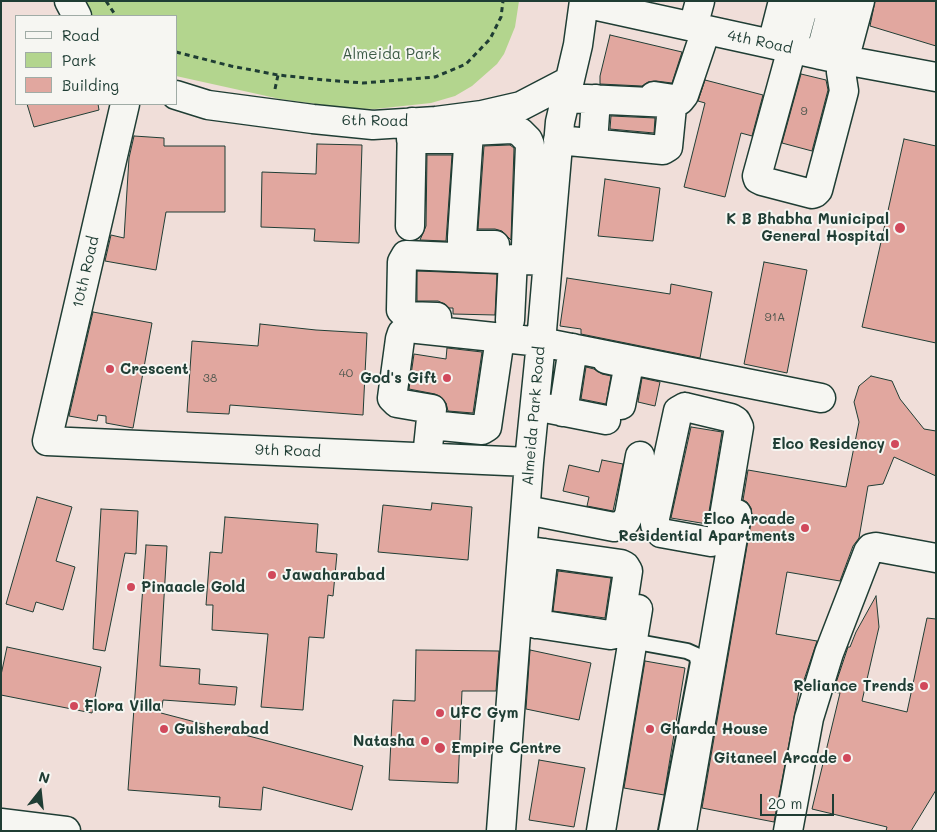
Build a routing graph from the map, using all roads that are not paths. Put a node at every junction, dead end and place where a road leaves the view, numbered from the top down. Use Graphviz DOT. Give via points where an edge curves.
graph roads {
  1 [pos="69,1"];
  2 [pos="700,1"];
  3 [pos="783,1"];
  4 [pos="805,1"];
  5 [pos="584,2"];
  6 [pos="849,9"];
  7 [pos="76,15"];
  8 [pos="699,28"];
  9 [pos="784,51"];
  10 [pos="835,63"];
  11 [pos="936,78"];
  12 [pos="567,89"];
  13 [pos="178,96"];
  14 [pos="596,98"];
  15 [pos="124,105"];
  16 [pos="465,126"];
  17 [pos="412,131"];
  18 [pos="558,140"];
  19 [pos="593,143"];
  20 [pos="458,214"];
  21 [pos="410,226"];
  22 [pos="534,253"];
  23 [pos="505,329"];
  24 [pos="542,332"];
  25 [pos="573,350"];
  26 [pos="701,374"];
  27 [pos="821,398"];
  28 [pos="535,406"];
  29 [pos="694,409"];
  30 [pos="562,412"];
  31 [pos="431,425"];
  32 [pos="47,441"];
  33 [pos="640,456"];
  34 [pos="427,457"];
  35 [pos="529,462"];
  36 [pos="744,473"];
  37 [pos="526,510"];
  38 [pos="534,552"];
  39 [pos="936,558"];
  40 [pos="645,563"];
  41 [pos="527,622"];
  42 [pos="632,641"];
  43 [pos="1,823"];
  44 [pos="66,831"];
  45 [pos="501,831"];
  46 [pos="601,831"];
  47 [pos="666,831"];
  48 [pos="682,831"];
  49 [pos="788,831"];
  1 -- 7 [label="street"];
  2 -- 8 [label="street"];
  3 -- 9 [label="street"];
  4 -- 6 [label="street"];
  4 -- 9 [label="street"];
  5 -- 8 [label="street, 4th Road"];
  5 -- 12 [label="street, Almeida Park Road"];
  6 -- 10 [label="street"];
  8 -- 9 [label="street, 4th Road"];
  8 -- 12 [label="street" via="684,96 680,100"];
  9 -- 10 [label="street, 4th Road"];
  9 -- 10 [label="street" via="757,176 762,181 808,194 818,190 844,92"];
  10 -- 11 [label="street, 4th Road"];
  12 -- 14 [label="street"];
  12 -- 16 [label="street, 6th Road"];
  12 -- 18 [label="street, Almeida Park Road"];
  13 -- 17 [label="street, 6th Road" via="208,104"];
  14 -- 19 [label="street"];
  14 -- 19 [label="street" via="667,103 672,107 666,149"];
  15 -- 32 [label="street, 10th Road"];
  16 -- 17 [label="street, 6th Road"];
  16 -- 20 [label="street"];
  16 -- 22 [label="street" via="512,129 528,140"];
  16 -- 22 [label="street" via="462,242"];
  17 -- 21 [label="street"];
  18 -- 19 [label="street"];
  18 -- 22 [label="street, Almeida Park Road"];
  22 -- 23 [label="street"];
  22 -- 23 [label="street" via="406,255 402,262 401,310 407,316"];
  22 -- 24 [label="street, Almeida Park Road"];
  23 -- 24 [label="street"];
  23 -- 31 [label="street" via="486,427 482,430"];
  23 -- 31 [label="street" via="408,328 402,333 392,398 397,402 432,409"];
  24 -- 25 [label="street"];
  24 -- 28 [label="street, Almeida Park Road"];
  25 -- 26 [label="street"];
  25 -- 30 [label="street"];
  25 -- 30 [label="street" via="629,364 613,412"];
  26 -- 27 [label="street"];
  26 -- 29 [label="street"];
  28 -- 30 [label="street"];
  28 -- 35 [label="street, Almeida Park Road"];
  29 -- 29 [label="street" via="685,407 678,411 655,525 661,533 711,542 720,536 722,528 739,428 731,418"];
  31 -- 34 [label="street"];
  32 -- 34 [label="street, 9th Road"];
  33 -- 37 [label="street" via="629,515 621,525 614,527"];
  34 -- 35 [label="street, 9th Road"];
  35 -- 37 [label="street, Almeida Park Road"];
  36 -- 48 [label="street"];
  37 -- 38 [label="street, Almeida Park Road"];
  38 -- 41 [label="street, Almeida Park Road"];
  38 -- 41 [label="street" via="622,564 628,571 616,634"];
  39 -- 49 [label="street" via="876,547 868,552 829,653 809,718"];
  40 -- 42 [label="street"];
  41 -- 45 [label="street, Almeida Park Road"];
  42 -- 46 [label="street"];
  42 -- 47 [label="lane" via="687,651 696,655 698,662"];
  43 -- 44 [label="street"];
}
